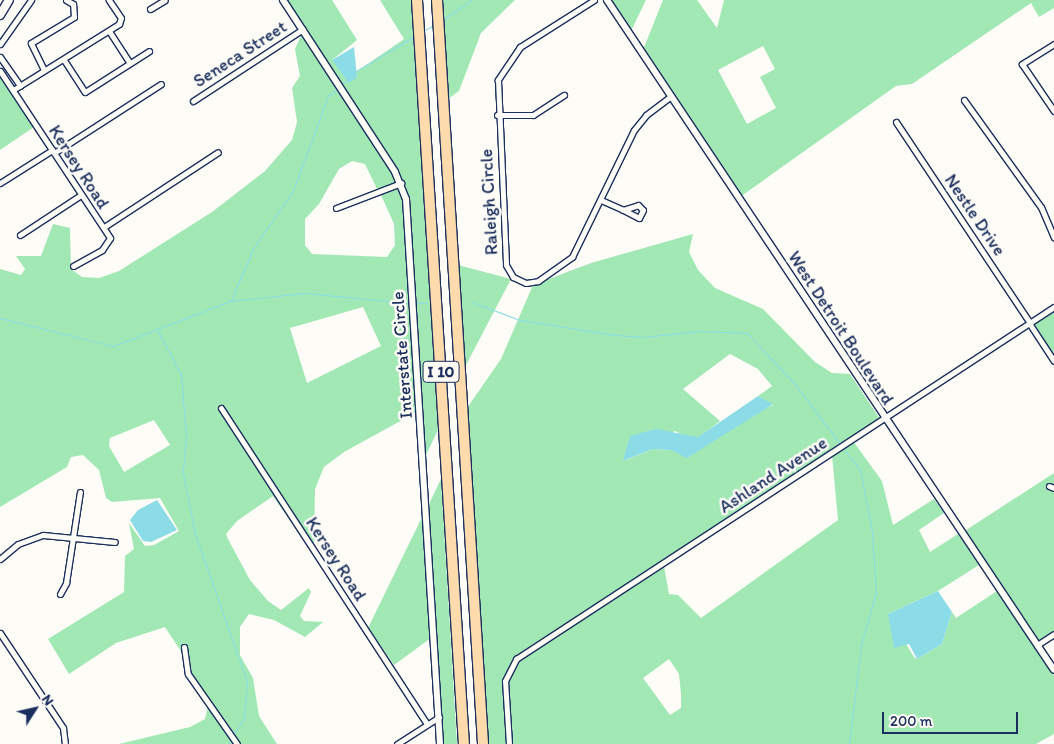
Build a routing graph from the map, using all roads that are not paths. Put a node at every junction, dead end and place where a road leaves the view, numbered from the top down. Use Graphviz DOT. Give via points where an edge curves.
graph roads {
  1 [pos="8,0"];
  2 [pos="31,0"];
  3 [pos="66,0"];
  4 [pos="109,0"];
  5 [pos="165,0"];
  6 [pos="283,0"];
  7 [pos="417,0"];
  8 [pos="437,0"];
  9 [pos="594,0"];
  10 [pos="607,0"];
  11 [pos="150,9"];
  12 [pos="0,15"];
  13 [pos="303,29"];
  14 [pos="110,31"];
  15 [pos="0,44"];
  16 [pos="1054,44"];
  17 [pos="149,51"];
  18 [pos="0,56"];
  19 [pos="64,60"];
  20 [pos="130,63"];
  21 [pos="44,70"];
  22 [pos="0,71"];
  23 [pos="161,84"];
  24 [pos="20,86"];
  25 [pos="13,90"];
  26 [pos="564,95"];
  27 [pos="671,96"];
  28 [pos="964,100"];
  29 [pos="193,101"];
  30 [pos="1054,111"];
  31 [pos="497,115"];
  32 [pos="896,122"];
  33 [pos="53,152"];
  34 [pos="218,152"];
  35 [pos="0,183"];
  36 [pos="401,184"];
  37 [pos="81,195"];
  38 [pos="601,200"];
  39 [pos="336,208"];
  40 [pos="623,210"];
  41 [pos="104,227"];
  42 [pos="20,235"];
  43 [pos="1054,237"];
  44 [pos="73,266"];
  45 [pos="1054,307"];
  46 [pos="1029,323"];
  47 [pos="1054,360"];
  48 [pos="221,408"];
  49 [pos="883,419"];
  50 [pos="80,492"];
  51 [pos="73,537"];
  52 [pos="115,542"];
  53 [pos="0,559"];
  54 [pos="60,594"];
  55 [pos="0,633"];
  56 [pos="1054,634"];
  57 [pos="1037,645"];
  58 [pos="184,647"];
  59 [pos="1054,670"];
  60 [pos="439,717"];
  61 [pos="428,724"];
  62 [pos="66,744"];
  63 [pos="237,744"];
  64 [pos="397,744"];
  65 [pos="440,744"];
  66 [pos="464,744"];
  67 [pos="482,744"];
  68 [pos="509,744"];
  1 -- 12 [label="main road"];
  2 -- 15 [label="street"];
  3 -- 21 [label="street" via="73,4 74,17 31,43"];
  4 -- 14 [label="street" via="121,18"];
  5 -- 11 [label="street"];
  6 -- 13 [label="street, Interstate Circle"];
  7 -- 66 [label="highway, I 10"];
  8 -- 67 [label="highway, I 10"];
  9 -- 31 [label="street, Raleigh Circle" via="526,42 510,58 498,80"];
  10 -- 27 [label="street, West Detroit Boulevard"];
  13 -- 29 [label="street, Seneca Street"];
  13 -- 36 [label="street, Interstate Circle"];
  14 -- 19 [label="street"];
  14 -- 20 [label="street"];
  16 -- 30 [label="street" via="1022,64"];
  17 -- 20 [label="street"];
  18 -- 24 [label="street"];
  19 -- 20 [label="street" via="85,92"];
  19 -- 21 [label="street"];
  21 -- 24 [label="street"];
  22 -- 25 [label="street, Kersey Road"];
  23 -- 33 [label="street"];
  24 -- 25 [label="street"];
  25 -- 33 [label="street, Kersey Road"];
  26 -- 31 [label="street" via="533,115"];
  27 -- 38 [label="street, Raleigh Circle" via="639,123"];
  27 -- 49 [label="street, West Detroit Boulevard"];
  28 -- 43 [label="street" via="1040,207"];
  31 -- 38 [label="street, Raleigh Circle" via="506,264 512,277 526,283 538,281 562,266 580,247"];
  32 -- 46 [label="street, Nestle Drive"];
  33 -- 35 [label="street"];
  33 -- 37 [label="street, Kersey Road"];
  34 -- 41 [label="street"];
  36 -- 39 [label="street"];
  36 -- 60 [label="street, Interstate Circle" via="407,207 413,291"];
  37 -- 41 [label="street, Kersey Road"];
  37 -- 42 [label="street"];
  38 -- 40 [label="street"];
  41 -- 44 [label="street, Kersey Road" via="110,238 102,250"];
  45 -- 46 [label="street, Ashland Avenue"];
  46 -- 47 [label="street, Nestle Drive"];
  46 -- 49 [label="street, Ashland Avenue"];
  48 -- 61 [label="street, Kersey Road"];
  49 -- 57 [label="street, West Detroit Boulevard"];
  49 -- 68 [label="street, Ashland Avenue" via="523,654 509,668 505,681"];
  50 -- 51 [label="street"];
  51 -- 52 [label="street"];
  51 -- 53 [label="street" via="33,538 13,547"];
  51 -- 54 [label="street" via="66,583"];
  55 -- 62 [label="street" via="63,728"];
  56 -- 57 [label="street"];
  57 -- 59 [label="street, West Detroit Boulevard"];
  58 -- 63 [label="street" via="188,674"];
  60 -- 61 [label="street"];
  60 -- 65 [label="street, Interstate Circle"];
  61 -- 64 [label="street"];
}
